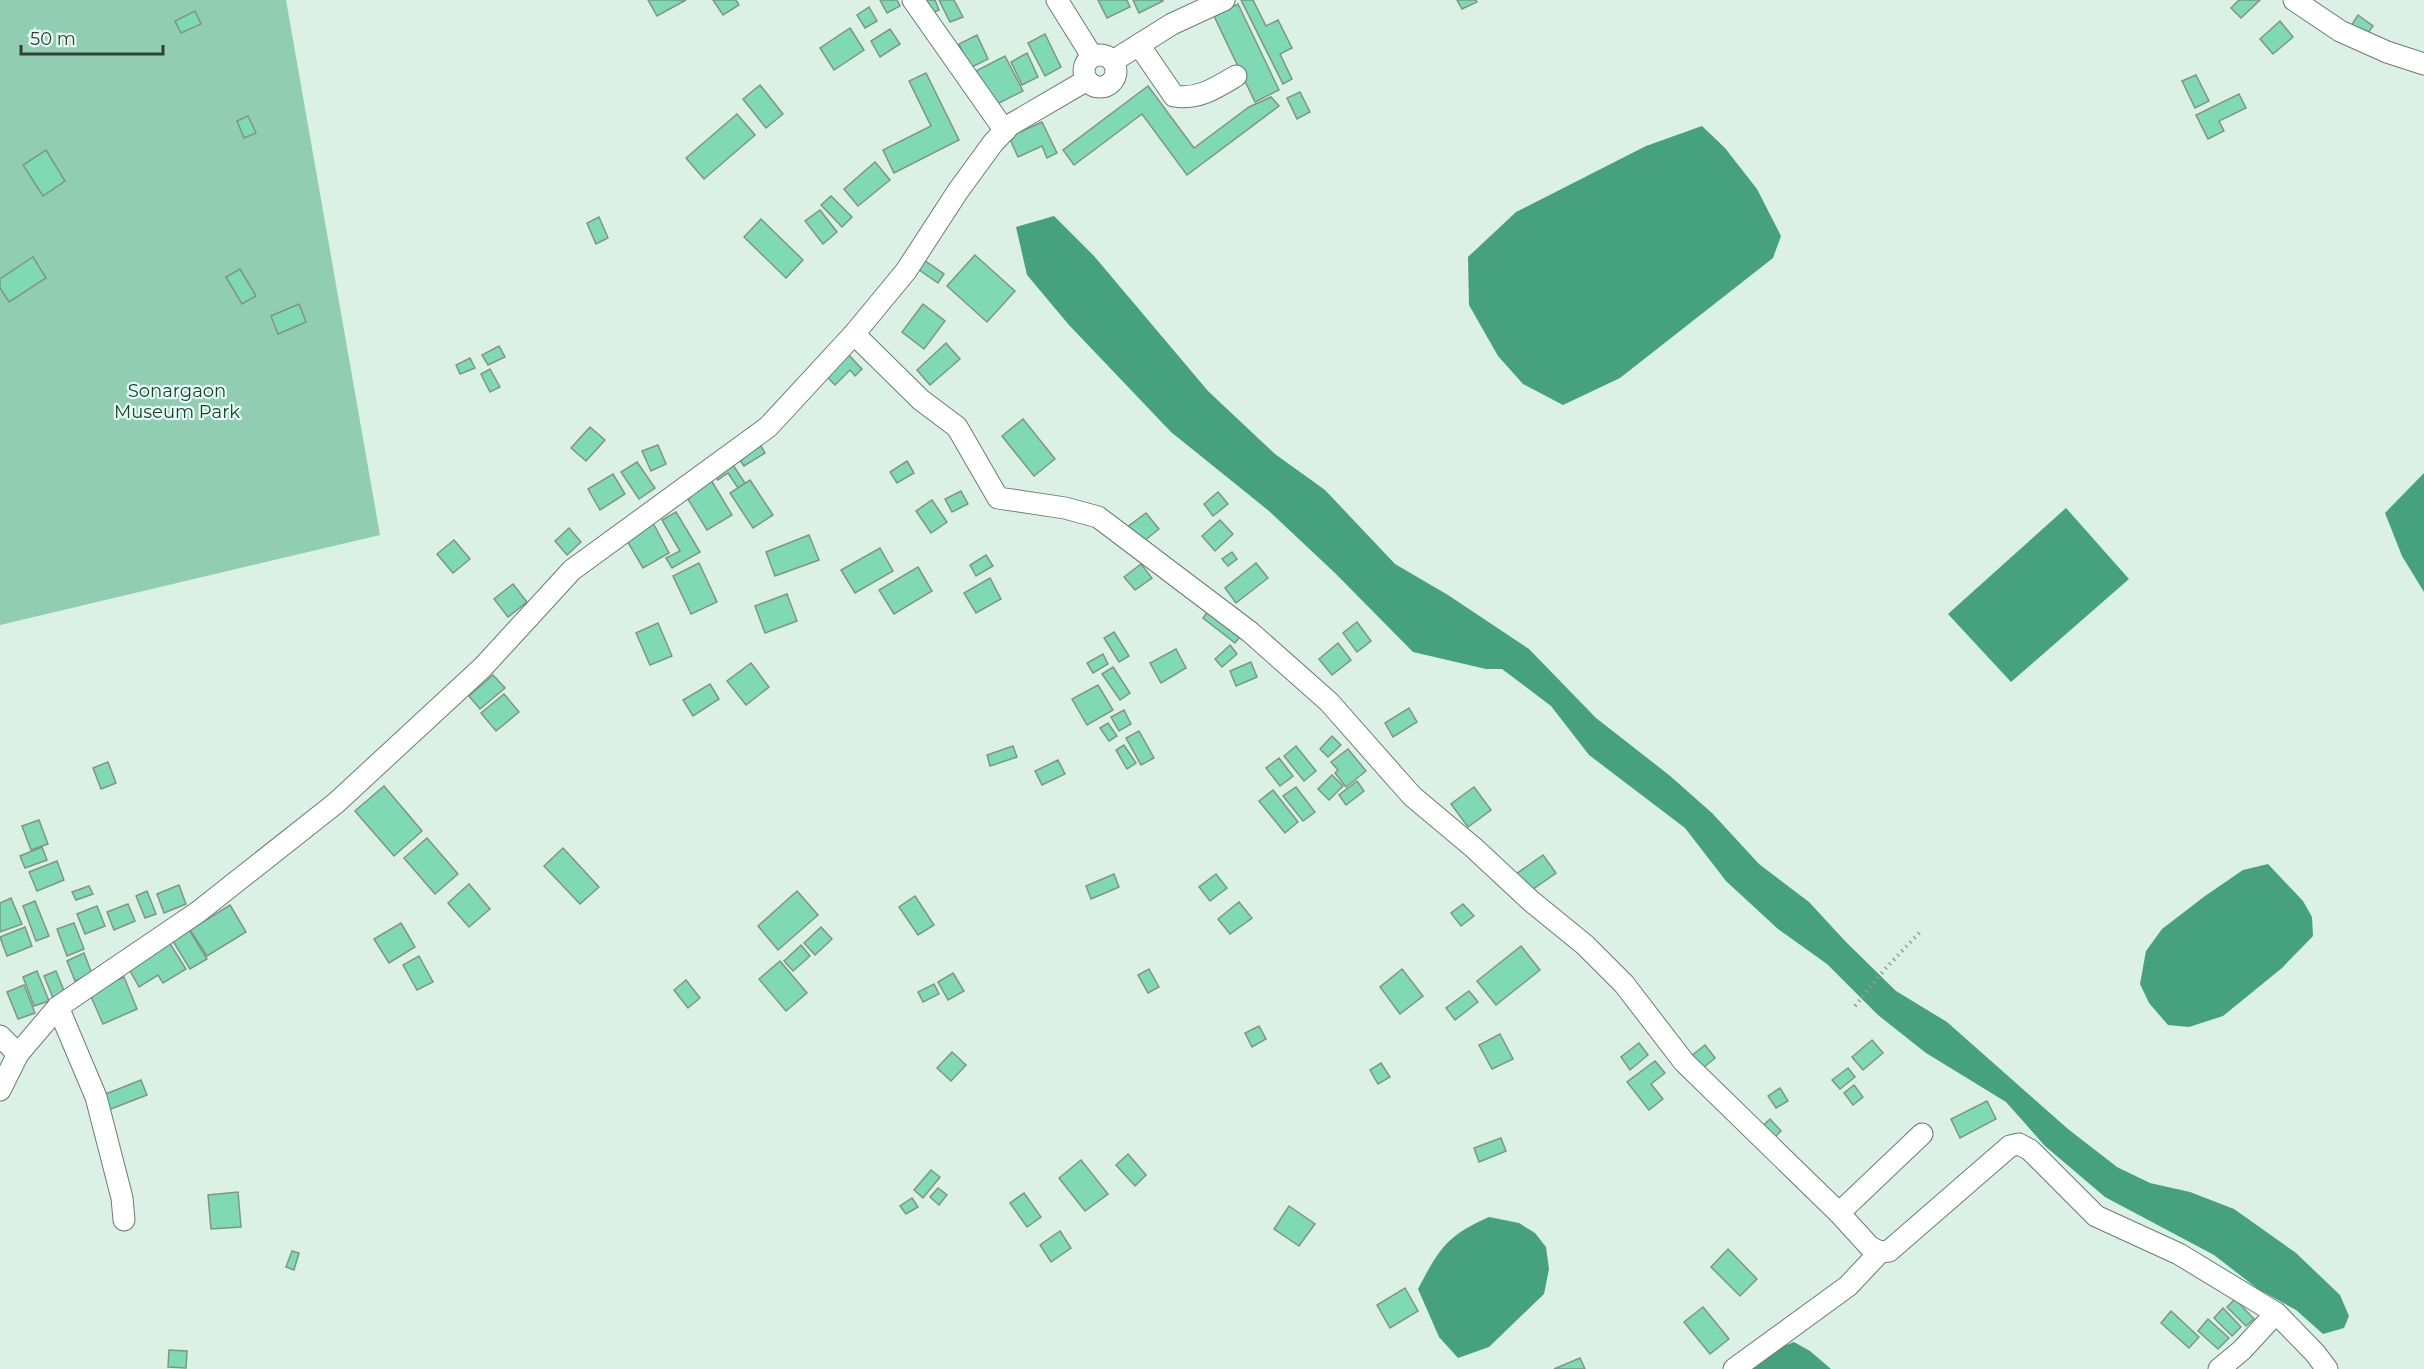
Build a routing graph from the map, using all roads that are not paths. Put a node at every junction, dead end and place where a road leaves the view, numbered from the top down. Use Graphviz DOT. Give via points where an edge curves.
graph roads {
  1 [pos="913,0"];
  2 [pos="1057,0"];
  3 [pos="1224,0"];
  4 [pos="2294,0"];
  5 [pos="1139,45"];
  6 [pos="1092,57"];
  7 [pos="1113,60"];
  8 [pos="2424,64"];
  9 [pos="1236,76"];
  10 [pos="1087,80"];
  11 [pos="1005,132"];
  12 [pos="854,334"];
  13 [pos="58,1007"];
  14 [pos="0,1036"];
  15 [pos="18,1054"];
  16 [pos="0,1090"];
  17 [pos="1922,1134"];
  18 [pos="1839,1213"];
  19 [pos="124,1220"];
  20 [pos="1880,1252"];
  21 [pos="2276,1312"];
  22 [pos="1734,1369"];
  23 [pos="2218,1369"];
  24 [pos="2326,1369"];
  1 -- 11 [label="street"];
  2 -- 6 [label="street"];
  3 -- 5 [label="street" via="1172,24"];
  4 -- 8 [label="street" via="2340,31"];
  5 -- 7 [label="street"];
  5 -- 9 [label="street" via="1174,96 1188,99"];
  6 -- 7 [label="street" via="1103,55"];
  6 -- 10 [label="street" via="1085,65"];
  7 -- 10 [label="street" via="1116,77 1108,86 1097,87"];
  10 -- 11 [label="street" via="1035,109"];
  11 -- 12 [label="street" via="958,191 906,271"];
  12 -- 13 [label="street" via="768,427 572,570 483,667 336,803 198,912"];
  12 -- 18 [label="street" via="921,400 957,427 998,498 1098,517 1250,632 1329,702 1412,796 1585,945 1624,984 1684,1062"];
  13 -- 15 [label="street"];
  13 -- 19 [label="street" via="96,1097"];
  14 -- 15 [label="street"];
  15 -- 16 [label="street"];
  17 -- 18 [label="street"];
  18 -- 20 [label="street"];
  20 -- 21 [label="street" via="1889,1251 2010,1146 2019,1144 2030,1150 2096,1215 2179,1254"];
  20 -- 22 [label="street" via="1848,1286"];
  21 -- 23 [label="street" via="2242,1350"];
  21 -- 24 [label="street"];
}
